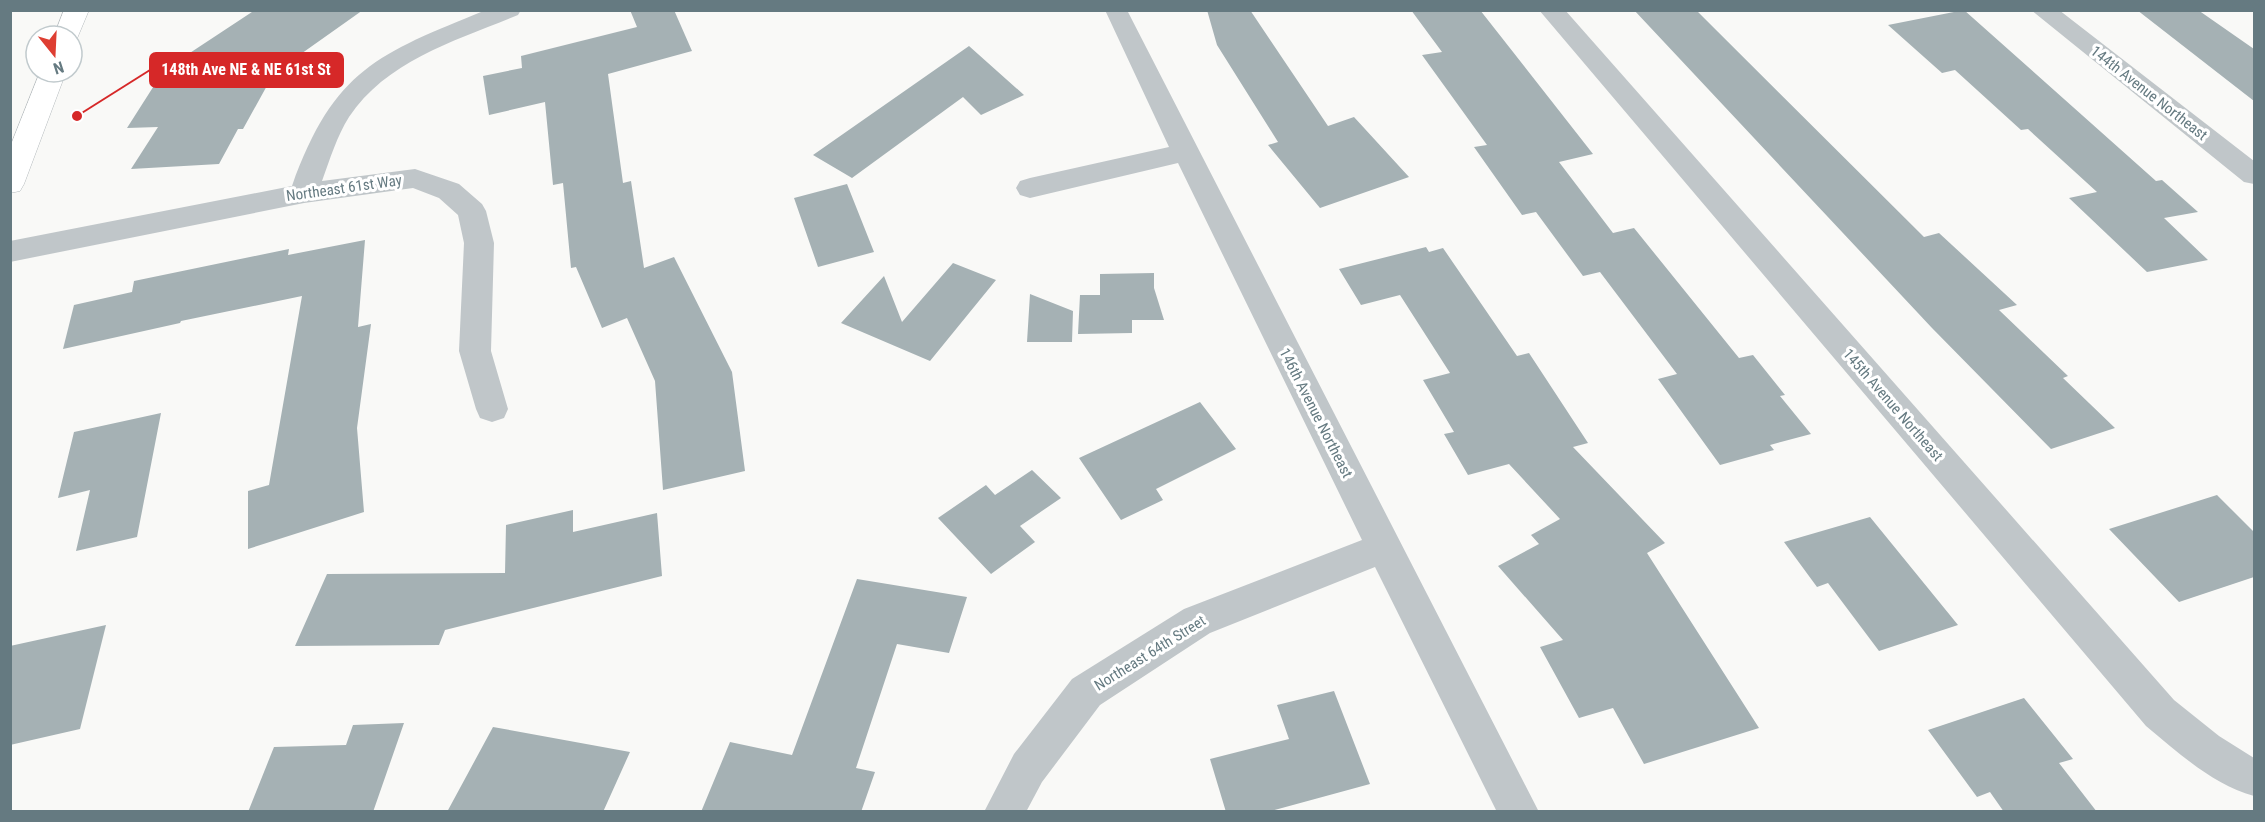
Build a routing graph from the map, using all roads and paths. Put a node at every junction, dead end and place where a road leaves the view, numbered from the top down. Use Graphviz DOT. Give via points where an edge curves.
graph roads {
  1 [pos="509,10"];
  2 [pos="1551,10"];
  3 [pos="2043,10"];
  4 [pos="1116,12"];
  5 [pos="48,84"];
  6 [pos="1186,152"];
  7 [pos="2254,175"];
  8 [pos="10,184"];
  9 [pos="1029,188"];
  10 [pos="303,193"];
  11 [pos="10,252"];
  12 [pos="492,409"];
  13 [pos="1383,548"];
  14 [pos="2254,777"];
  15 [pos="1004,812"];
  16 [pos="1519,812"];
  1 -- 10 [label="street" via="402,55 366,82 341,108 328,130"];
  2 -- 14 [label="street, 145th Avenue Northeast" via="2160,713 2239,773"];
  3 -- 7 [label="street, 144th Avenue Northeast"];
  4 -- 6 [label="street, 146th Avenue Northeast"];
  5 -- 8 [label="main road"];
  6 -- 9 [label="street"];
  6 -- 13 [label="street, 146th Avenue Northeast"];
  10 -- 11 [label="street, Northeast 61st Way"];
  10 -- 12 [label="street, Northeast 61st Way" via="415,178 448,190 472,211 479,243 475,351"];
  13 -- 15 [label="street, Northeast 64th Street" via="1197,621 1086,692 1028,768"];
  13 -- 16 [label="street, 146th Avenue Northeast"];
}
